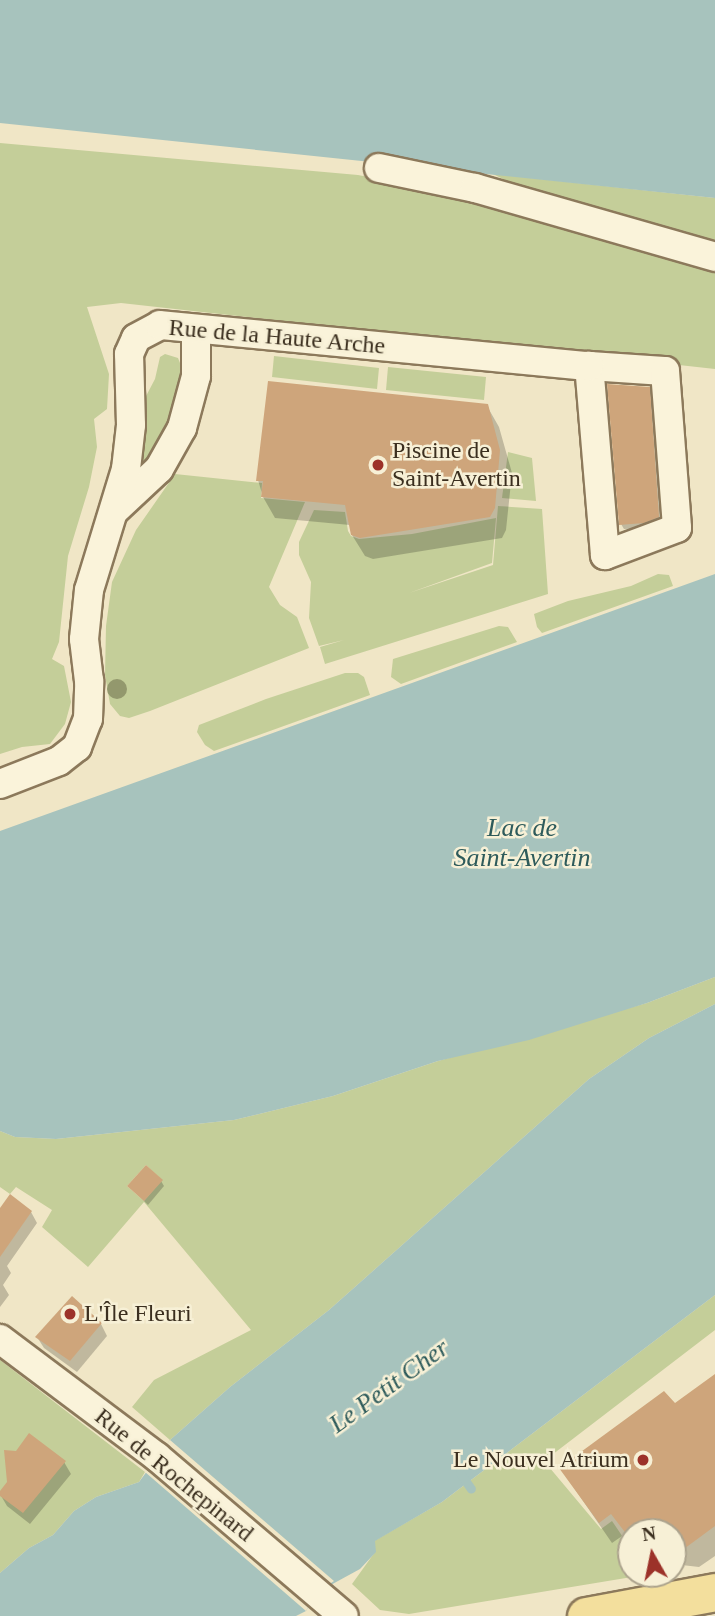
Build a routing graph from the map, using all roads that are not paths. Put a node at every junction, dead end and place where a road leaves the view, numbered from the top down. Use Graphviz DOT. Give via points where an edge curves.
graph roads {
  1 [pos="379,168"];
  2 [pos="715,257"];
  3 [pos="196,329"];
  4 [pos="589,366"];
  5 [pos="115,510"];
  6 [pos="0,784"];
  7 [pos="0,1339"];
  8 [pos="715,1592"];
  9 [pos="344,1616"];
  10 [pos="586,1616"];
  1 -- 2 [label="street" via="475,188"];
  3 -- 4 [label="street, Rue de la Haute Arche"];
  3 -- 5 [label="street" via="196,376 182,428 159,469"];
  3 -- 5 [label="street, Rue de la Haute Arche" via="160,325 136,338 132,346 131,425"];
  4 -- 4 [label="street, Rue de la Haute Arche" via="603,528 606,555 677,528 665,371"];
  5 -- 6 [label="street, Rue de la Haute Arche" via="89,590 84,639 89,719 77,747 60,761"];
  7 -- 9 [label="street, Rue de Rochepinard" via="157,1457"];
  8 -- 10 [label="main road"];
}
